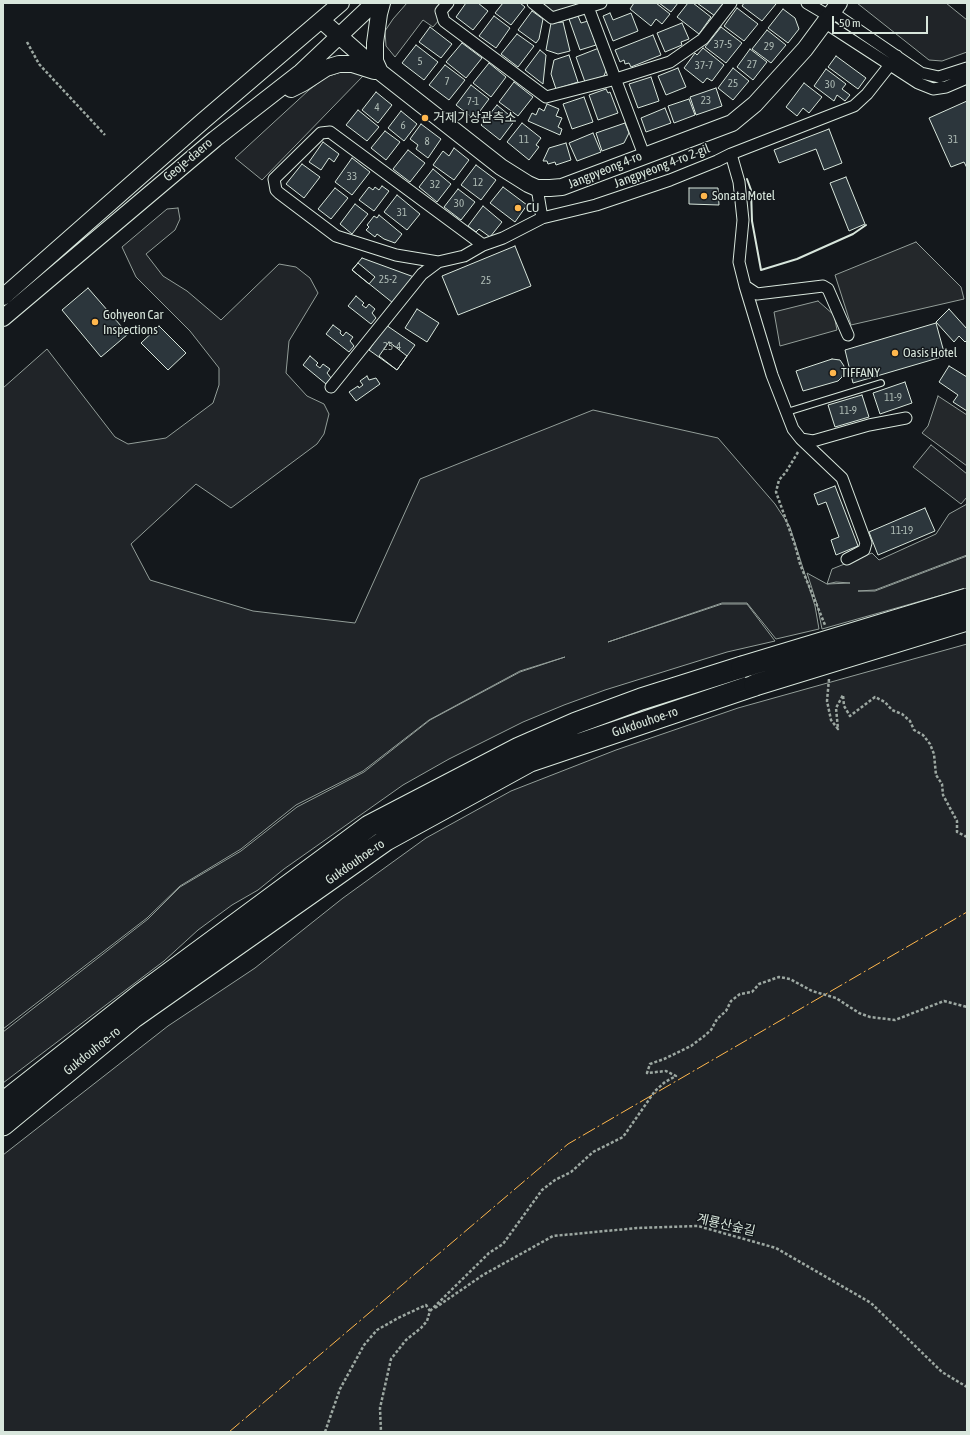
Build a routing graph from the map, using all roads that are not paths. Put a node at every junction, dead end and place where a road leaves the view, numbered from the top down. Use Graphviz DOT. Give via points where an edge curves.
graph roads {
  1 [pos="341,3"];
  2 [pos="374,3"];
  3 [pos="382,3"];
  4 [pos="448,3"];
  5 [pos="533,3"];
  6 [pos="601,3"];
  7 [pos="731,3"];
  8 [pos="806,3"];
  9 [pos="588,7"];
  10 [pos="831,13"];
  11 [pos="321,20"];
  12 [pos="338,36"];
  13 [pos="897,56"];
  14 [pos="889,65"];
  15 [pos="967,68"];
  16 [pos="380,72"];
  17 [pos="967,78"];
  18 [pos="616,79"];
  19 [pos="274,93"];
  20 [pos="731,154"];
  21 [pos="644,155"];
  22 [pos="537,188"];
  23 [pos="542,218"];
  24 [pos="483,245"];
  25 [pos="438,262"];
  26 [pos="745,286"];
  27 [pos="3,297"];
  28 [pos="3,318"];
  29 [pos="848,335"];
  30 [pos="881,383"];
  31 [pos="332,387"];
  32 [pos="787,412"];
  33 [pos="906,418"];
  34 [pos="801,439"];
  35 [pos="847,559"];
  36 [pos="967,598"];
  37 [pos="967,620"];
  38 [pos="3,1103"];
  39 [pos="3,1124"];
  1 -- 11 [label="main road, Geoje-daero"];
  2 -- 12 [label="main road, Geoje-daero"];
  3 -- 16 [label="main road" via="375,43 375,61"];
  4 -- 18 [label="street" via="441,10 444,21 546,97"];
  5 -- 9 [label="street" via="552,18"];
  6 -- 9 [label="street"];
  7 -- 18 [label="street" via="702,39 670,62"];
  8 -- 10 [label="street"];
  9 -- 18 [label="street"];
  10 -- 13 [label="street"];
  10 -- 14 [label="street"];
  10 -- 21 [label="main road, Jangpyeong 4-ro" via="805,49 746,113 732,123"];
  11 -- 12 [label="main road"];
  11 -- 27 [label="main road, Geoje-daero"];
  12 -- 16 [label="main road"];
  12 -- 19 [label="main road, Geoje-daero" via="301,72"];
  13 -- 14 [label="street, Jangpyeong 4-ro 2-gil"];
  13 -- 15 [label="street" via="929,76 939,77"];
  14 -- 17 [label="street" via="918,84 933,89 946,87"];
  14 -- 20 [label="street, Jangpyeong 4-ro 2-gil" via="868,94 854,106"];
  16 -- 19 [label="main road" via="352,64 339,64 326,68 283,92"];
  16 -- 22 [label="main road" via="501,167"];
  18 -- 21 [label="street"];
  19 -- 28 [label="main road, Geoje-daero" via="215,138"];
  20 -- 23 [label="street, Jangpyeong 4-ro 2-gil" via="700,168 596,205"];
  20 -- 26 [label="street" via="739,182 743,220 739,262"];
  21 -- 22 [label="main road, Jangpyeong 4-ro" via="562,187"];
  22 -- 23 [label="street"];
  23 -- 24 [label="street, Jangpyeong 4-ro 2-gil"];
  24 -- 25 [label="street, Jangpyeong 4-ro 2-gil" via="464,256"];
  24 -- 25 [label="street" via="330,132 321,134 274,179 276,190 336,236 396,255"];
  25 -- 31 [label="street" via="422,274"];
  26 -- 29 [label="street" via="757,294 823,286 828,289"];
  26 -- 32 [label="street" via="772,375"];
  30 -- 32 [label="lane"];
  32 -- 34 [label="street" via="793,429"];
  33 -- 34 [label="street" via="869,425 813,441"];
  34 -- 35 [label="street" via="842,478 866,543 864,550"];
  36 -- 38 [label="highway, Gukdouhoe-ro, bridge" via="640,699 569,726 518,748 369,826 140,995"];
  37 -- 39 [label="highway, Gukdouhoe-ro, bridge" via="755,685 530,761 386,840 134,1017"];
}
